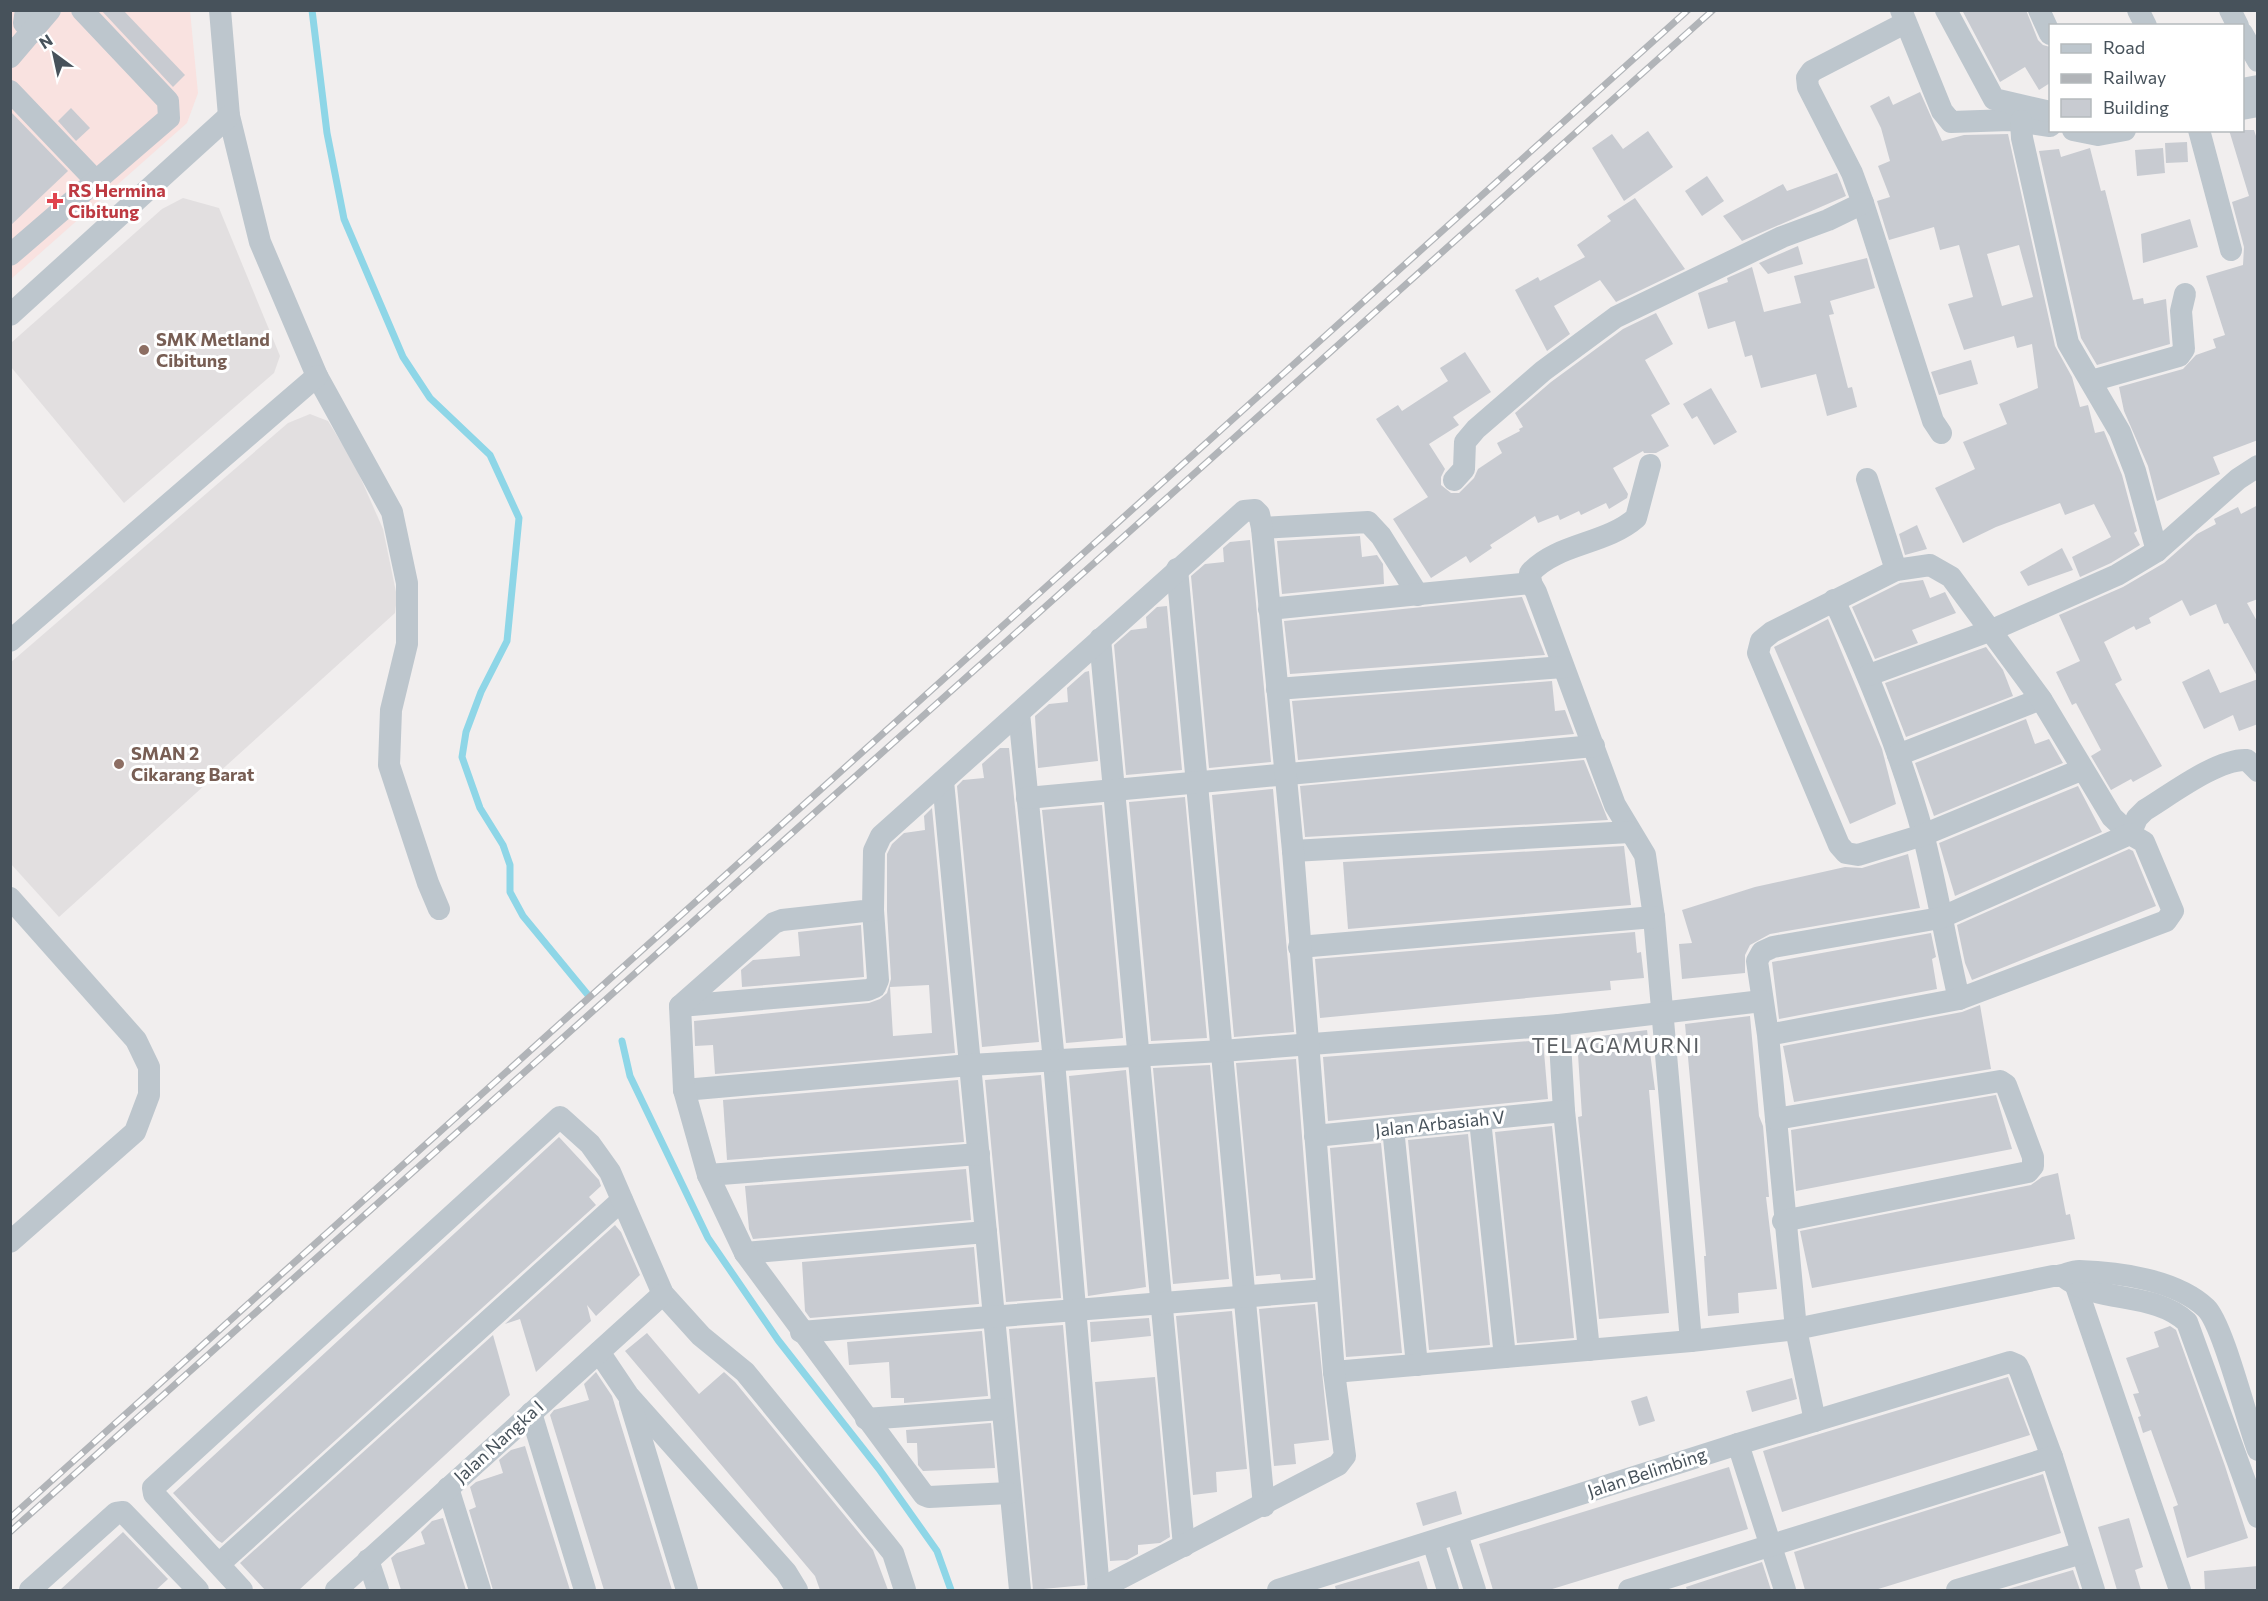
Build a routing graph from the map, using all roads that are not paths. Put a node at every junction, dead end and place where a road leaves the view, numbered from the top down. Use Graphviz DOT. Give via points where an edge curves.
graph roads {
  1 [pos="26,10"];
  2 [pos="51,10"];
  3 [pos="82,10"];
  4 [pos="220,10"];
  5 [pos="1946,10"];
  6 [pos="2039,10"];
  7 [pos="2138,10"];
  8 [pos="2230,10"];
  9 [pos="1903,17"];
  10 [pos="2145,24"];
  11 [pos="2237,24"];
  12 [pos="2049,32"];
  13 [pos="32,33"];
  14 [pos="2244,36"];
  15 [pos="10,57"];
  16 [pos="2258,61"];
  17 [pos="10,91"];
  18 [pos="2049,112"];
  19 [pos="230,116"];
  20 [pos="2021,121"];
  21 [pos="2049,126"];
  22 [pos="2083,132"];
  23 [pos="2114,132"];
  24 [pos="2200,132"];
  25 [pos="96,181"];
  26 [pos="1863,203"];
  27 [pos="2231,250"];
  28 [pos="10,255"];
  29 [pos="2185,294"];
  30 [pos="10,315"];
  31 [pos="317,376"];
  32 [pos="2091,381"];
  33 [pos="1941,433"];
  34 [pos="1650,465"];
  35 [pos="2258,466"];
  36 [pos="1867,479"];
  37 [pos="1454,480"];
  38 [pos="1262,528"];
  39 [pos="2157,552"];
  40 [pos="1177,569"];
  41 [pos="1896,570"];
  42 [pos="1531,583"];
  43 [pos="1418,595"];
  44 [pos="1834,600"];
  45 [pos="1269,609"];
  46 [pos="1992,630"];
  47 [pos="1100,639"];
  48 [pos="10,641"];
  49 [pos="1563,668"];
  50 [pos="1869,675"];
  51 [pos="1277,689"];
  52 [pos="2042,699"];
  53 [pos="1019,712"];
  54 [pos="1594,746"];
  55 [pos="1898,755"];
  56 [pos="2083,769"];
  57 [pos="2258,771"];
  58 [pos="1284,774"];
  59 [pos="943,781"];
  60 [pos="1197,782"];
  61 [pos="1115,790"];
  62 [pos="1027,798"];
  63 [pos="1629,832"];
  64 [pos="2130,834"];
  65 [pos="1923,835"];
  66 [pos="1293,851"];
  67 [pos="10,898"];
  68 [pos="440,909"];
  69 [pos="873,910"];
  70 [pos="1654,917"];
  71 [pos="1940,918"];
  72 [pos="1299,947"];
  73 [pos="1959,999"];
  74 [pos="1762,1001"];
  75 [pos="680,1006"];
  76 [pos="1663,1014"];
  77 [pos="1559,1025"];
  78 [pos="1767,1035"];
  79 [pos="1308,1042"];
  80 [pos="1222,1051"];
  81 [pos="1139,1056"];
  82 [pos="1054,1061"];
  83 [pos="970,1065"];
  84 [pos="684,1090"];
  85 [pos="1564,1111"];
  86 [pos="1776,1119"];
  87 [pos="1480,1120"];
  88 [pos="1393,1128"];
  89 [pos="1315,1136"];
  90 [pos="979,1154"];
  91 [pos="708,1175"];
  92 [pos="622,1200"];
  93 [pos="1783,1221"];
  94 [pos="986,1232"];
  95 [pos="10,1242"];
  96 [pos="745,1253"];
  97 [pos="2072,1278"];
  98 [pos="1328,1290"];
  99 [pos="663,1294"];
  100 [pos="1244,1296"];
  101 [pos="2166,1297"];
  102 [pos="1162,1302"];
  103 [pos="1073,1309"];
  104 [pos="993,1315"];
  105 [pos="1796,1329"];
  106 [pos="801,1332"];
  107 [pos="1691,1341"];
  108 [pos="1589,1350"];
  109 [pos="599,1352"];
  110 [pos="1505,1357"];
  111 [pos="1417,1365"];
  112 [pos="1334,1372"];
  113 [pos="2248,1390"];
  114 [pos="628,1395"];
  115 [pos="1001,1409"];
  116 [pos="531,1413"];
  117 [pos="866,1419"];
  118 [pos="1815,1421"];
  119 [pos="1738,1444"];
  120 [pos="2258,1450"];
  121 [pos="2052,1457"];
  122 [pos="448,1488"];
  123 [pos="1009,1493"];
  124 [pos="1264,1506"];
  125 [pos="2258,1517"];
  126 [pos="1457,1534"];
  127 [pos="1433,1542"];
  128 [pos="1770,1545"];
  129 [pos="1184,1546"];
  130 [pos="2082,1553"];
  131 [pos="368,1560"];
  132 [pos="219,1564"];
  133 [pos="1680,1583"];
  134 [pos="194,1589"];
  135 [pos="30,1590"];
  136 [pos="242,1590"];
  137 [pos="336,1590"];
  138 [pos="378,1590"];
  139 [pos="480,1590"];
  140 [pos="585,1590"];
  141 [pos="687,1590"];
  142 [pos="797,1590"];
  143 [pos="905,1590"];
  144 [pos="1020,1590"];
  145 [pos="1098,1590"];
  146 [pos="1278,1590"];
  147 [pos="1448,1590"];
  148 [pos="1475,1590"];
  149 [pos="1629,1590"];
  150 [pos="1785,1590"];
  151 [pos="1957,1590"];
  152 [pos="2094,1590"];
  153 [pos="2180,1590"];
  1 -- 13 [label="street" via="24,23"];
  2 -- 13 [label="street"];
  3 -- 25 [label="street" via="168,101 169,118"];
  4 -- 19 [label="street"];
  5 -- 18 [label="street" via="1994,99"];
  6 -- 12 [label="street"];
  7 -- 10 [label="street"];
  8 -- 11 [label="street"];
  9 -- 20 [label="street" via="1942,111 1951,122"];
  9 -- 26 [label="street" via="1812,70 1808,78 1808,87"];
  13 -- 15 [label="street"];
  14 -- 16 [label="street"];
  17 -- 25 [label="street"];
  19 -- 30 [label="street"];
  19 -- 31 [label="street" via="260,242"];
  20 -- 21 [label="street"];
  20 -- 32 [label="street" via="2038,216 2068,343"];
  22 -- 23 [label="street"];
  24 -- 27 [label="street"];
  25 -- 28 [label="street"];
  26 -- 33 [label="street" via="1933,421"];
  26 -- 37 [label="street" via="1782,237 1617,317 1543,371 1476,429 1465,442 1464,469"];
  29 -- 32 [label="street" via="2181,312 2184,349 2179,356"];
  31 -- 48 [label="street"];
  31 -- 68 [label="street" via="392,512 407,582 407,644 391,710 388,765"];
  32 -- 39 [label="street" via="2120,432"];
  34 -- 42 [label="street" via="1636,518 1604,538 1550,557 1530,573"];
  35 -- 39 [label="street" via="2238,479"];
  36 -- 41 [label="street"];
  38 -- 40 [label="street" via="1258,511 1244,511"];
  38 -- 43 [label="street" via="1368,522"];
  38 -- 45 [label="street"];
  39 -- 46 [label="street" via="2117,575"];
  40 -- 47 [label="street"];
  40 -- 60 [label="street"];
  41 -- 44 [label="street"];
  41 -- 46 [label="street" via="1930,565 1951,577"];
  42 -- 43 [label="street"];
  42 -- 49 [label="street"];
  43 -- 45 [label="street"];
  44 -- 50 [label="street"];
  44 -- 65 [label="street" via="1772,632 1761,641 1758,653 1839,845 1846,853 1858,855"];
  45 -- 51 [label="street"];
  46 -- 50 [label="street"];
  46 -- 52 [label="street"];
  47 -- 53 [label="street"];
  47 -- 61 [label="street"];
  49 -- 51 [label="street"];
  49 -- 54 [label="street"];
  50 -- 55 [label="street"];
  51 -- 58 [label="street"];
  52 -- 55 [label="street"];
  52 -- 56 [label="street"];
  53 -- 59 [label="street"];
  53 -- 62 [label="street"];
  54 -- 58 [label="street"];
  54 -- 63 [label="street"];
  55 -- 65 [label="street"];
  56 -- 64 [label="street" via="2112,817"];
  56 -- 65 [label="street"];
  57 -- 64 [label="street" via="2247,760 2222,765 2145,810"];
  58 -- 60 [label="street"];
  58 -- 66 [label="street"];
  59 -- 69 [label="street" via="876,843"];
  59 -- 83 [label="street"];
  60 -- 61 [label="street"];
  60 -- 80 [label="street"];
  61 -- 62 [label="street"];
  61 -- 81 [label="street"];
  62 -- 82 [label="street"];
  63 -- 66 [label="street"];
  63 -- 70 [label="street" via="1645,855"];
  64 -- 71 [label="street"];
  64 -- 73 [label="street" via="2144,842 2173,911 2171,918"];
  65 -- 71 [label="street"];
  66 -- 72 [label="street"];
  67 -- 95 [label="street" via="136,1040 149,1066 149,1095 135,1132"];
  69 -- 75 [label="street" via="774,923"];
  69 -- 75 [label="street" via="878,980 875,987"];
  70 -- 72 [label="street"];
  70 -- 76 [label="street"];
  71 -- 73 [label="street"];
  71 -- 74 [label="street" via="1773,946 1762,952 1757,961"];
  72 -- 79 [label="street"];
  73 -- 78 [label="street"];
  74 -- 76 [label="street"];
  74 -- 78 [label="street"];
  75 -- 84 [label="street"];
  76 -- 77 [label="street"];
  76 -- 107 [label="street"];
  77 -- 79 [label="street"];
  77 -- 85 [label="street"];
  78 -- 86 [label="street"];
  79 -- 80 [label="street"];
  79 -- 89 [label="street"];
  80 -- 81 [label="street"];
  80 -- 100 [label="street"];
  81 -- 82 [label="street"];
  81 -- 102 [label="street"];
  82 -- 83 [label="street"];
  82 -- 103 [label="street"];
  83 -- 84 [label="street"];
  83 -- 90 [label="street"];
  84 -- 91 [label="street"];
  85 -- 87 [label="street, Jalan Arbasiah V"];
  85 -- 108 [label="street"];
  86 -- 93 [label="street"];
  86 -- 93 [label="street" via="2000,1081 2006,1085 2033,1157 2028,1172"];
  87 -- 88 [label="street, Jalan Arbasiah V"];
  87 -- 110 [label="street"];
  88 -- 89 [label="street, Jalan Arbasiah V"];
  88 -- 111 [label="street"];
  89 -- 98 [label="street"];
  90 -- 91 [label="street"];
  90 -- 94 [label="street"];
  91 -- 96 [label="street"];
  92 -- 99 [label="street"];
  92 -- 132 [label="street"];
  92 -- 132 [label="street" via="610,1172 590,1144 565,1118 555,1119 153,1488 154,1494"];
  93 -- 105 [label="street"];
  94 -- 96 [label="street"];
  94 -- 104 [label="street"];
  96 -- 106 [label="street"];
  97 -- 101 [label="street"];
  97 -- 105 [label="street" via="2053,1276"];
  97 -- 153 [label="street"];
  98 -- 100 [label="street"];
  98 -- 112 [label="street"];
  99 -- 109 [label="street, Jalan Nangka I"];
  99 -- 143 [label="street" via="701,1336 745,1372 878,1534 893,1553"];
  100 -- 102 [label="street"];
  100 -- 124 [label="street"];
  101 -- 113 [label="street" via="2184,1293 2207,1308"];
  101 -- 125 [label="street" via="2193,1331"];
  102 -- 103 [label="street"];
  102 -- 129 [label="street"];
  103 -- 104 [label="street"];
  103 -- 145 [label="street"];
  104 -- 106 [label="street"];
  104 -- 115 [label="street"];
  105 -- 107 [label="street"];
  105 -- 118 [label="street"];
  106 -- 117 [label="street"];
  107 -- 108 [label="street"];
  108 -- 110 [label="street"];
  109 -- 114 [label="street"];
  109 -- 116 [label="street, Jalan Nangka I"];
  110 -- 111 [label="street"];
  111 -- 112 [label="street"];
  112 -- 124 [label="street" via="1343,1461"];
  113 -- 120 [label="street"];
  114 -- 141 [label="street"];
  114 -- 142 [label="street" via="786,1572"];
  115 -- 117 [label="street"];
  115 -- 123 [label="street"];
  116 -- 122 [label="street, Jalan Nangka I"];
  116 -- 140 [label="street"];
  117 -- 123 [label="street" via="926,1497"];
  118 -- 119 [label="street, Jalan Belimbing"];
  118 -- 121 [label="street, Jalan Belimbing" via="2010,1362 2017,1365"];
  119 -- 126 [label="street, Jalan Belimbing"];
  119 -- 128 [label="street"];
  121 -- 128 [label="street"];
  121 -- 130 [label="street"];
  122 -- 131 [label="street, Jalan Nangka I"];
  122 -- 139 [label="street"];
  123 -- 144 [label="street"];
  124 -- 129 [label="street"];
  126 -- 127 [label="street, Jalan Belimbing"];
  126 -- 148 [label="street"];
  127 -- 146 [label="street, Jalan Belimbing"];
  127 -- 147 [label="street"];
  128 -- 133 [label="street"];
  128 -- 150 [label="street"];
  129 -- 145 [label="street"];
  130 -- 151 [label="street"];
  130 -- 152 [label="street"];
  131 -- 137 [label="street, Jalan Nangka I"];
  131 -- 138 [label="street"];
  132 -- 136 [label="street"];
  133 -- 149 [label="street"];
  134 -- 135 [label="street" via="123,1512 116,1513"];
}
